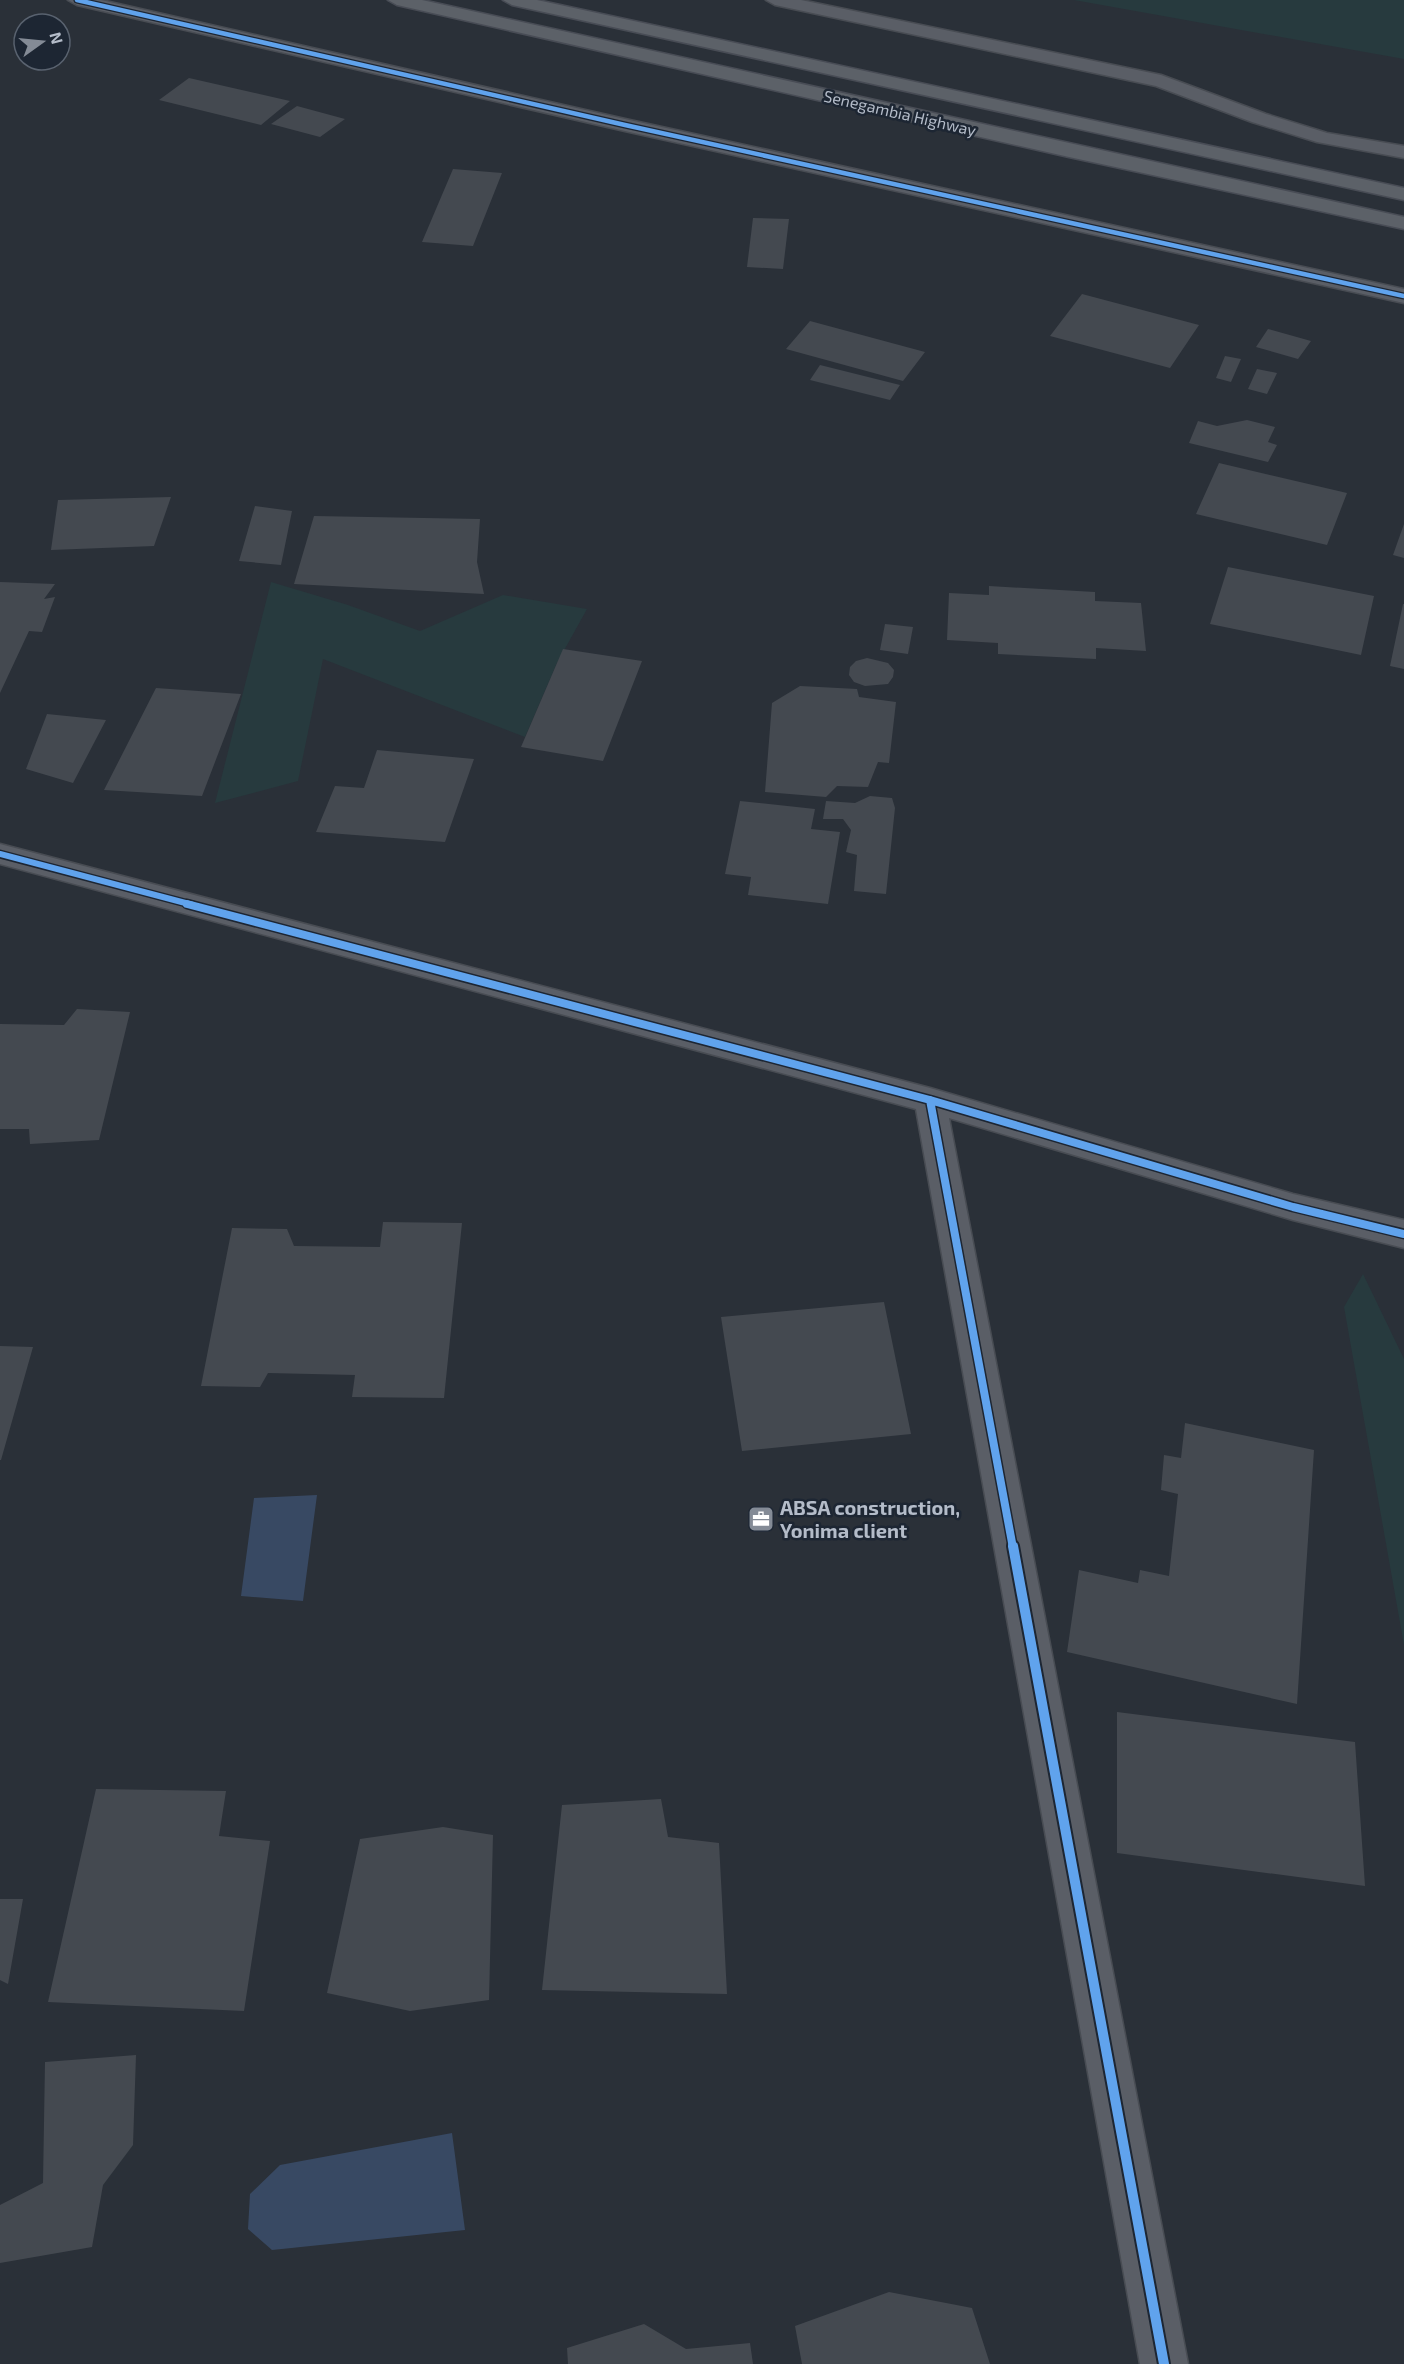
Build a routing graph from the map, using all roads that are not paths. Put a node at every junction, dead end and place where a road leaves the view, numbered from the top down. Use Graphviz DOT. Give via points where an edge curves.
graph roads {
  1 [pos="77,0"];
  2 [pos="397,0"];
  3 [pos="512,0"];
  4 [pos="775,0"];
  5 [pos="1404,152"];
  6 [pos="1404,194"];
  7 [pos="1404,224"];
  8 [pos="1404,296"];
  9 [pos="0,855"];
  10 [pos="930,1100"];
  11 [pos="1404,1234"];
  12 [pos="1164,2364"];
  1 -- 8 [label="street"];
  2 -- 7 [label="main road, Senegambia Highway"];
  3 -- 6 [label="main road, Senegambia Highway"];
  4 -- 5 [label="street" via="1161,81 1324,138"];
  9 -- 10 [label="street"];
  10 -- 11 [label="street" via="1293,1207"];
  10 -- 12 [label="street"];
}
